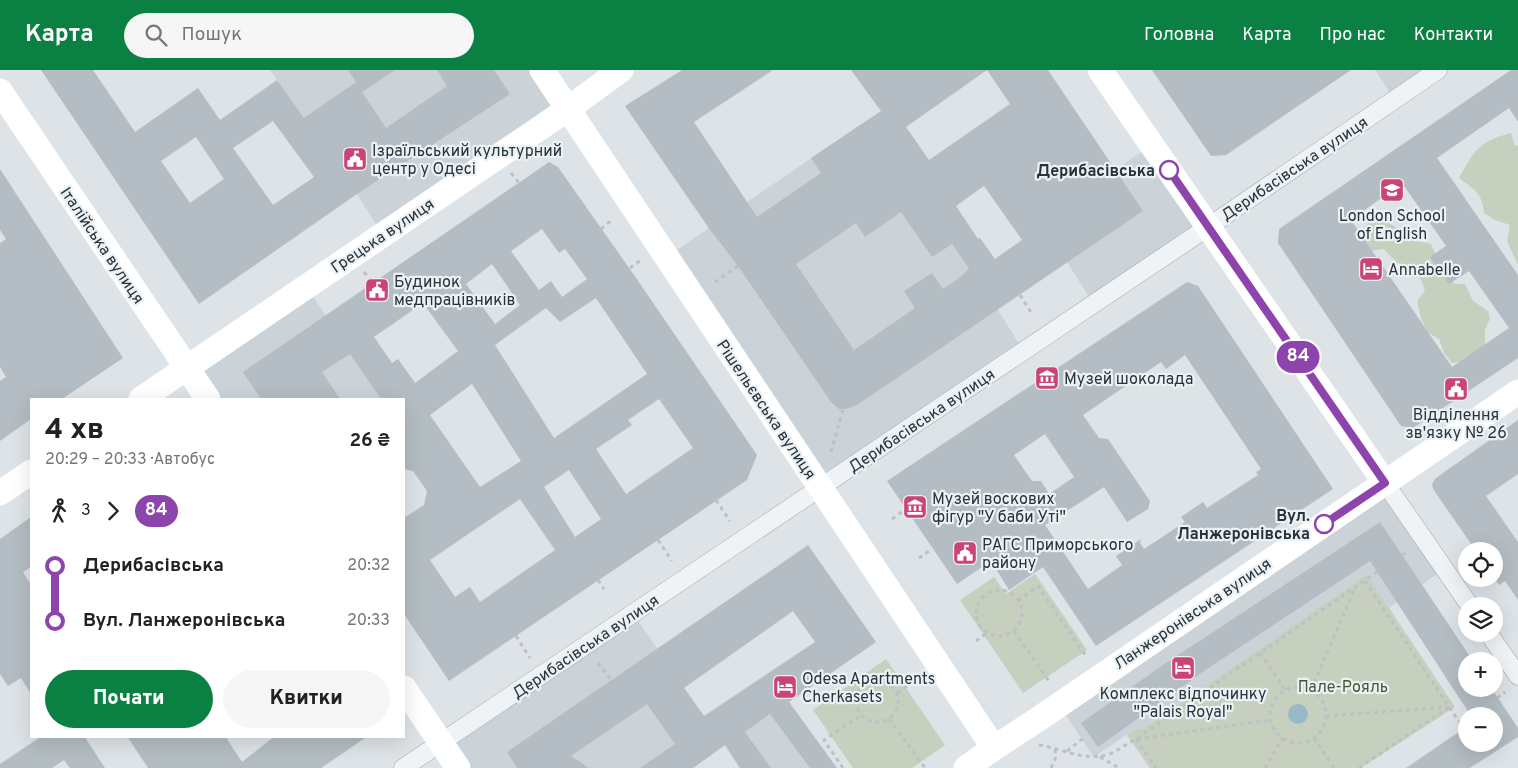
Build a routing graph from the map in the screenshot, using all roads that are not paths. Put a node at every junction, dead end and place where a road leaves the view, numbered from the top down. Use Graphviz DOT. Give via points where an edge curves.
graph roads {
  1 [pos="542,70"];
  2 [pos="622,70"];
  3 [pos="1100,70"];
  4 [pos="1438,70"];
  5 [pos="0,91"];
  6 [pos="568,109"];
  7 [pos="1208,227"];
  8 [pos="188,368"];
  9 [pos="1518,392"];
  10 [pos="143,398"];
  11 [pos="207,398"];
  12 [pos="30,473"];
  13 [pos="1385,483"];
  14 [pos="820,487"];
  15 [pos="0,493"];
  16 [pos="1464,597"];
  17 [pos="1495,642"];
  18 [pos="1518,676"];
  19 [pos="405,690"];
  20 [pos="440,742"];
  21 [pos="994,748"];
  22 [pos="403,768"];
  23 [pos="458,768"];
  24 [pos="966,768"];
  1 -- 6 [label="street, Рішельєвська вулиця"];
  2 -- 6 [label="street, Грецька вулиця"];
  3 -- 7 [label="street"];
  4 -- 7 [label="street, Дерибасівська вулиця"];
  5 -- 8 [label="street, Італійська вулиця"];
  6 -- 8 [label="street, Грецька вулиця"];
  6 -- 14 [label="street, Рішельєвська вулиця"];
  7 -- 13 [label="street"];
  7 -- 14 [label="street, Дерибасівська вулиця"];
  8 -- 10 [label="street, Грецька вулиця"];
  8 -- 11 [label="street, Італійська вулиця"];
  9 -- 13 [label="street, Ланжеронівська вулиця"];
  12 -- 15 [label="street"];
  13 -- 16 [label="street"];
  13 -- 21 [label="street, Ланжеронівська вулиця"];
  14 -- 20 [label="street, Дерибасівська вулиця"];
  14 -- 21 [label="street, Рішельєвська вулиця"];
  17 -- 18 [label="street"];
  19 -- 20 [label="street"];
  20 -- 22 [label="street, Дерибасівська вулиця"];
  20 -- 23 [label="street"];
  21 -- 24 [label="street, Ланжеронівська вулиця"];
}
